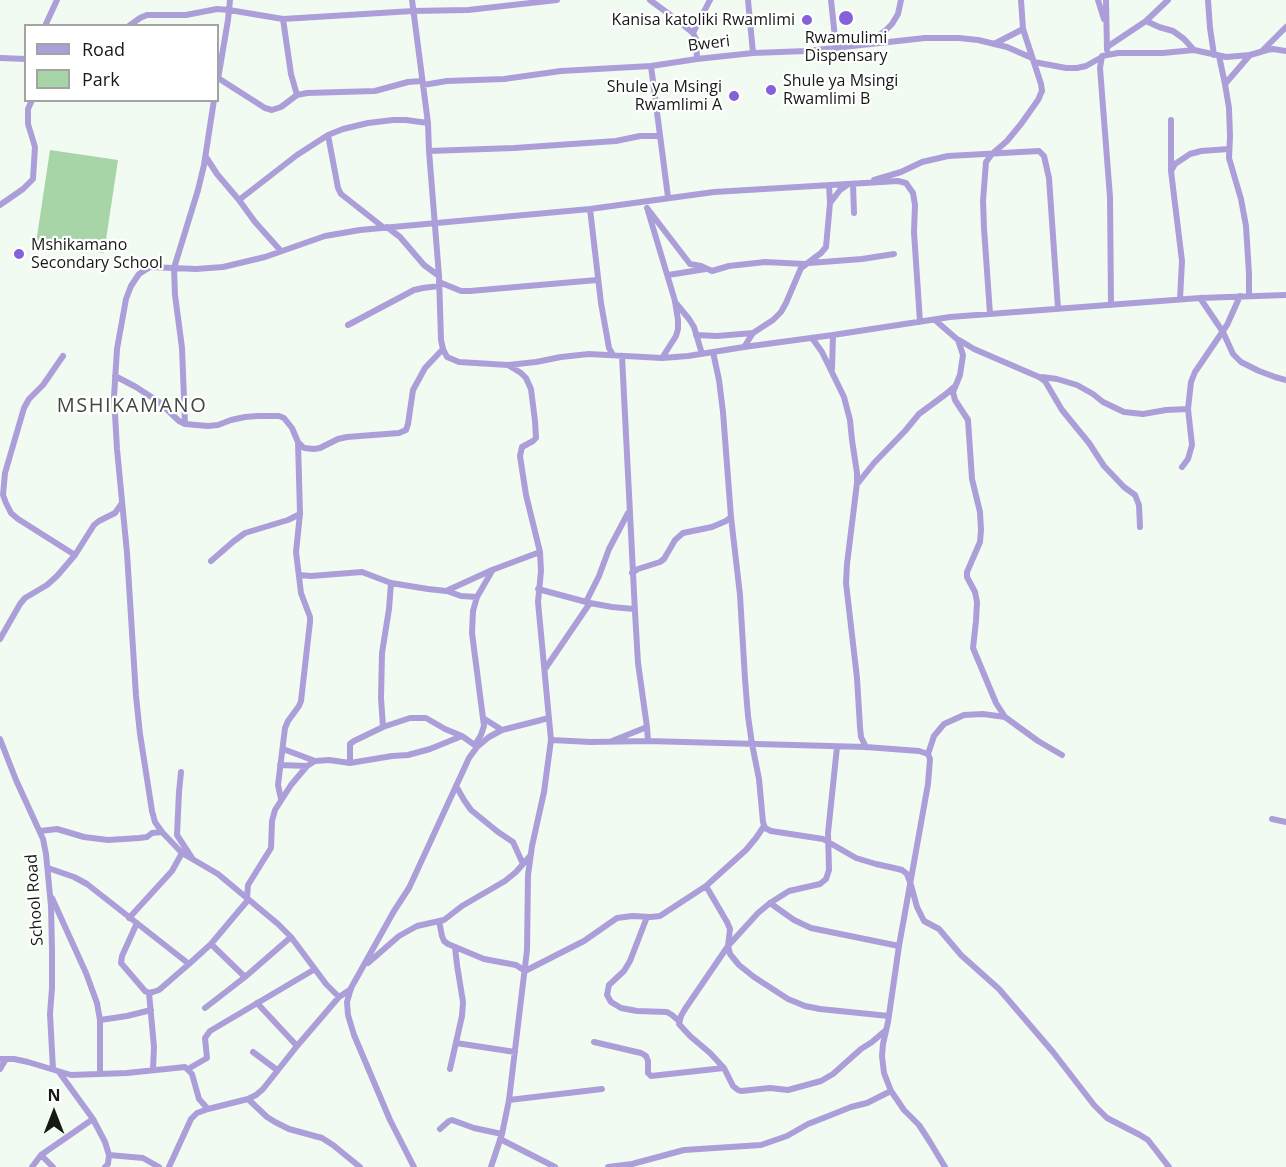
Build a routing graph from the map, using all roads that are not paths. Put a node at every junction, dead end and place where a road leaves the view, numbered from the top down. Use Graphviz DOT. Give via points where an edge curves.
graph roads {
  1 [pos="57,0"];
  2 [pos="230,0"];
  3 [pos="412,0"];
  4 [pos="557,0"];
  5 [pos="650,0"];
  6 [pos="710,0"];
  7 [pos="748,0"];
  8 [pos="831,0"];
  9 [pos="901,0"];
  10 [pos="1021,0"];
  11 [pos="1098,0"];
  12 [pos="1106,0"];
  13 [pos="1168,0"];
  14 [pos="1208,0"];
  15 [pos="229,10"];
  16 [pos="413,11"];
  17 [pos="283,19"];
  18 [pos="1146,21"];
  19 [pos="46,24"];
  20 [pos="132,24"];
  21 [pos="1106,24"];
  22 [pos="1286,27"];
  23 [pos="1023,29"];
  24 [pos="693,33"];
  25 [pos="866,44"];
  26 [pos="994,44"];
  27 [pos="836,47"];
  28 [pos="1194,50"];
  29 [pos="1262,50"];
  30 [pos="1286,51"];
  31 [pos="753,53"];
  32 [pos="1105,53"];
  33 [pos="1217,55"];
  34 [pos="1250,55"];
  35 [pos="0,58"];
  36 [pos="24,59"];
  37 [pos="697,59"];
  38 [pos="1033,60"];
  39 [pos="651,66"];
  40 [pos="219,74"];
  41 [pos="219,81"];
  42 [pos="423,83"];
  43 [pos="1226,84"];
  44 [pos="297,95"];
  45 [pos="31,102"];
  46 [pos="214,102"];
  47 [pos="1171,120"];
  48 [pos="428,123"];
  49 [pos="327,135"];
  50 [pos="660,136"];
  51 [pos="1229,148"];
  52 [pos="429,151"];
  53 [pos="992,154"];
  54 [pos="205,157"];
  55 [pos="1171,171"];
  56 [pos="868,183"];
  57 [pos="850,184"];
  58 [pos="829,185"];
  59 [pos="668,197"];
  60 [pos="239,200"];
  61 [pos="830,203"];
  62 [pos="0,205"];
  63 [pos="646,205"];
  64 [pos="590,209"];
  65 [pos="854,213"];
  66 [pos="435,222"];
  67 [pos="385,227"];
  68 [pos="281,252"];
  69 [pos="894,254"];
  70 [pos="805,264"];
  71 [pos="174,268"];
  72 [pos="707,269"];
  73 [pos="668,275"];
  74 [pos="597,280"];
  75 [pos="439,282"];
  76 [pos="1249,295"];
  77 [pos="1286,295"];
  78 [pos="1240,296"];
  79 [pos="1200,298"];
  80 [pos="1180,299"];
  81 [pos="675,301"];
  82 [pos="1111,305"];
  83 [pos="1058,308"];
  84 [pos="990,314"];
  85 [pos="934,320"];
  86 [pos="920,322"];
  87 [pos="348,325"];
  88 [pos="1223,332"];
  89 [pos="753,333"];
  90 [pos="696,335"];
  91 [pos="833,335"];
  92 [pos="812,338"];
  93 [pos="958,340"];
  94 [pos="744,347"];
  95 [pos="443,349"];
  96 [pos="713,352"];
  97 [pos="702,354"];
  98 [pos="613,355"];
  99 [pos="63,356"];
  100 [pos="622,356"];
  101 [pos="662,358"];
  102 [pos="508,365"];
  103 [pos="831,369"];
  104 [pos="115,376"];
  105 [pos="1039,376"];
  106 [pos="1286,380"];
  107 [pos="954,387"];
  108 [pos="1188,409"];
  109 [pos="185,424"];
  110 [pos="298,442"];
  111 [pos="1182,466"];
  112 [pos="857,483"];
  113 [pos="3,495"];
  114 [pos="122,502"];
  115 [pos="0,507"];
  116 [pos="629,510"];
  117 [pos="300,514"];
  118 [pos="731,517"];
  119 [pos="1140,527"];
  120 [pos="540,552"];
  121 [pos="75,555"];
  122 [pos="212,561"];
  123 [pos="492,570"];
  124 [pos="632,573"];
  125 [pos="299,575"];
  126 [pos="391,583"];
  127 [pos="538,589"];
  128 [pos="446,591"];
  129 [pos="477,597"];
  130 [pos="588,602"];
  131 [pos="634,609"];
  132 [pos="0,639"];
  133 [pos="545,669"];
  134 [pos="1005,717"];
  135 [pos="483,718"];
  136 [pos="549,718"];
  137 [pos="383,727"];
  138 [pos="647,727"];
  139 [pos="502,730"];
  140 [pos="462,736"];
  141 [pos="0,739"];
  142 [pos="551,740"];
  143 [pos="648,741"];
  144 [pos="609,742"];
  145 [pos="752,744"];
  146 [pos="476,746"];
  147 [pos="837,747"];
  148 [pos="866,747"];
  149 [pos="282,749"];
  150 [pos="928,754"];
  151 [pos="1062,755"];
  152 [pos="315,761"];
  153 [pos="350,762"];
  154 [pos="280,765"];
  155 [pos="307,766"];
  156 [pos="182,772"];
  157 [pos="456,786"];
  158 [pos="281,799"];
  159 [pos="1272,819"];
  160 [pos="1286,822"];
  161 [pos="764,826"];
  162 [pos="40,831"];
  163 [pos="162,832"];
  164 [pos="828,842"];
  165 [pos="182,854"];
  166 [pos="530,856"];
  167 [pos="194,861"];
  168 [pos="523,864"];
  169 [pos="48,868"];
  170 [pos="911,885"];
  171 [pos="706,886"];
  172 [pos="50,892"];
  173 [pos="248,899"];
  174 [pos="770,903"];
  175 [pos="646,917"];
  176 [pos="129,918"];
  177 [pos="439,921"];
  178 [pos="137,923"];
  179 [pos="291,937"];
  180 [pos="211,944"];
  181 [pos="728,946"];
  182 [pos="899,946"];
  183 [pos="455,947"];
  184 [pos="189,964"];
  185 [pos="363,967"];
  186 [pos="315,969"];
  187 [pos="525,971"];
  188 [pos="244,977"];
  189 [pos="351,988"];
  190 [pos="149,993"];
  191 [pos="339,997"];
  192 [pos="257,1003"];
  193 [pos="206,1008"];
  194 [pos="151,1010"];
  195 [pos="889,1016"];
  196 [pos="100,1020"];
  197 [pos="679,1021"];
  198 [pos="886,1030"];
  199 [pos="594,1042"];
  200 [pos="456,1043"];
  201 [pos="297,1046"];
  202 [pos="253,1052"];
  203 [pos="515,1052"];
  204 [pos="3,1059"];
  205 [pos="724,1068"];
  206 [pos="0,1069"];
  207 [pos="188,1069"];
  208 [pos="56,1070"];
  209 [pos="153,1070"];
  210 [pos="277,1070"];
  211 [pos="450,1070"];
  212 [pos="100,1074"];
  213 [pos="602,1089"];
  214 [pos="891,1091"];
  215 [pos="248,1099"];
  216 [pos="509,1100"];
  217 [pos="208,1108"];
  218 [pos="93,1119"];
  219 [pos="440,1129"];
  220 [pos="501,1136"];
  221 [pos="41,1155"];
  222 [pos="109,1155"];
  223 [pos="32,1167"];
  224 [pos="53,1167"];
  225 [pos="105,1167"];
  226 [pos="159,1167"];
  227 [pos="169,1167"];
  228 [pos="360,1167"];
  229 [pos="414,1167"];
  230 [pos="491,1167"];
  231 [pos="555,1167"];
  232 [pos="608,1167"];
  233 [pos="944,1167"];
  234 [pos="1169,1167"];
  1 -- 19 [label="street"];
  2 -- 15 [label="street"];
  3 -- 16 [label="street"];
  4 -- 16 [label="street" via="468,10"];
  5 -- 24 [label="street"];
  6 -- 24 [label="street"];
  7 -- 31 [label="street"];
  8 -- 27 [label="street"];
  9 -- 25 [label="street" via="892,24"];
  10 -- 23 [label="street"];
  11 -- 21 [label="street"];
  12 -- 21 [label="street"];
  13 -- 18 [label="street"];
  14 -- 33 [label="street"];
  15 -- 17 [label="street"];
  15 -- 20 [label="street" via="182,16 150,15"];
  15 -- 40 [label="street"];
  16 -- 17 [label="street"];
  16 -- 42 [label="street"];
  17 -- 44 [label="street"];
  18 -- 28 [label="street" via="1173,31"];
  18 -- 32 [label="street"];
  21 -- 32 [label="street"];
  22 -- 29 [label="street"];
  23 -- 26 [label="street"];
  23 -- 38 [label="street"];
  24 -- 37 [label="street"];
  25 -- 26 [label="street, Bweri" via="936,37"];
  25 -- 27 [label="street, Bweri"];
  26 -- 38 [label="street, Bweri"];
  27 -- 31 [label="street, Bweri"];
  28 -- 32 [label="street"];
  28 -- 33 [label="street"];
  29 -- 30 [label="street"];
  29 -- 34 [label="street"];
  31 -- 37 [label="street, Bweri"];
  32 -- 38 [label="street, Bweri" via="1077,68"];
  32 -- 82 [label="street" via="1100,69 1110,196"];
  33 -- 34 [label="street"];
  33 -- 43 [label="street"];
  34 -- 43 [label="street"];
  35 -- 36 [label="street"];
  37 -- 39 [label="street, Bweri"];
  38 -- 53 [label="street" via="1042,91 1007,141"];
  39 -- 42 [label="street, Bweri"];
  39 -- 50 [label="street"];
  41 -- 44 [label="street" via="272,111"];
  42 -- 44 [label="street, Bweri"];
  42 -- 48 [label="street"];
  43 -- 51 [label="street"];
  45 -- 62 [label="street" via="28,124 35,147 33,179"];
  46 -- 54 [label="street"];
  47 -- 55 [label="street"];
  48 -- 49 [label="street" via="385,121"];
  48 -- 52 [label="street"];
  49 -- 60 [label="street"];
  49 -- 67 [label="street" via="341,194"];
  50 -- 52 [label="street"];
  50 -- 59 [label="street"];
  51 -- 55 [label="street" via="1190,154"];
  51 -- 76 [label="street" via="1246,226"];
  52 -- 66 [label="street"];
  53 -- 56 [label="street" via="933,159"];
  53 -- 83 [label="street" via="1034,150 1044,156"];
  53 -- 84 [label="street" via="986,162 983,201"];
  54 -- 60 [label="street"];
  54 -- 71 [label="street"];
  55 -- 80 [label="street" via="1182,261"];
  56 -- 57 [label="street"];
  56 -- 86 [label="street" via="903,182 913,193"];
  57 -- 58 [label="street"];
  57 -- 61 [label="street"];
  57 -- 65 [label="street"];
  58 -- 59 [label="street"];
  58 -- 61 [label="street"];
  59 -- 63 [label="street"];
  60 -- 68 [label="street"];
  61 -- 70 [label="street" via="826,247"];
  63 -- 64 [label="street"];
  63 -- 72 [label="street" via="690,264"];
  63 -- 73 [label="street"];
  64 -- 66 [label="street"];
  64 -- 74 [label="street"];
  66 -- 67 [label="street"];
  66 -- 75 [label="street"];
  67 -- 68 [label="street" via="325,236"];
  67 -- 75 [label="street" via="400,237"];
  68 -- 71 [label="street" via="223,267"];
  69 -- 70 [label="street"];
  70 -- 72 [label="street" via="765,262"];
  70 -- 89 [label="street" via="781,312"];
  71 -- 104 [label="street" via="150,267 131,286"];
  71 -- 109 [label="street"];
  72 -- 73 [label="street"];
  73 -- 81 [label="street"];
  74 -- 75 [label="street" via="470,291"];
  74 -- 98 [label="street"];
  75 -- 87 [label="street" via="414,290"];
  75 -- 95 [label="street"];
  76 -- 77 [label="street"];
  76 -- 78 [label="street"];
  78 -- 79 [label="street"];
  78 -- 88 [label="street"];
  79 -- 80 [label="street"];
  79 -- 88 [label="street"];
  80 -- 82 [label="street"];
  81 -- 90 [label="street"];
  81 -- 101 [label="street" via="678,329"];
  82 -- 83 [label="street"];
  83 -- 84 [label="street"];
  84 -- 85 [label="street"];
  85 -- 86 [label="street"];
  85 -- 93 [label="street"];
  86 -- 91 [label="street"];
  88 -- 106 [label="street" via="1241,362"];
  88 -- 108 [label="street" via="1195,372"];
  89 -- 90 [label="street"];
  89 -- 94 [label="street"];
  90 -- 97 [label="street"];
  91 -- 92 [label="street"];
  91 -- 103 [label="street"];
  92 -- 94 [label="street"];
  92 -- 103 [label="street"];
  93 -- 105 [label="street"];
  93 -- 107 [label="street" via="963,355"];
  94 -- 96 [label="street"];
  95 -- 102 [label="street" via="447,357 459,362"];
  95 -- 110 [label="street" via="425,368 413,390 406,430 347,437 320,448 304,448"];
  96 -- 97 [label="street"];
  96 -- 118 [label="street" via="723,412"];
  97 -- 101 [label="street"];
  98 -- 100 [label="street"];
  98 -- 102 [label="street" via="577,355"];
  99 -- 113 [label="street" via="24,408 5,473"];
  100 -- 101 [label="street"];
  100 -- 116 [label="street"];
  102 -- 120 [label="street" via="526,378 531,389 536,438 522,447 520,461"];
  103 -- 112 [label="street" via="848,408"];
  104 -- 109 [label="street" via="159,402"];
  104 -- 114 [label="street"];
  105 -- 108 [label="street" via="1077,385 1124,412"];
  105 -- 119 [label="street" via="1104,466 1135,495"];
  107 -- 112 [label="street" via="919,414"];
  107 -- 134 [label="street" via="955,400 968,420 972,479 981,521 980,542 967,572 977,602 973,648"];
  108 -- 111 [label="street" via="1192,445"];
  109 -- 110 [label="street" via="208,426 245,417 279,417 288,423"];
  110 -- 117 [label="street"];
  112 -- 148 [label="street" via="846,584 861,737"];
  113 -- 115 [label="street"];
  113 -- 121 [label="street" via="18,519"];
  114 -- 121 [label="street" via="116,513 94,525"];
  114 -- 163 [label="street" via="139,732 152,811"];
  116 -- 124 [label="street"];
  116 -- 130 [label="street"];
  117 -- 122 [label="street" via="245,533"];
  117 -- 125 [label="street" via="296,544"];
  118 -- 124 [label="street" via="712,527 683,533 664,559"];
  118 -- 145 [label="street"];
  120 -- 123 [label="street"];
  120 -- 127 [label="street"];
  121 -- 132 [label="street" via="57,576 25,598"];
  123 -- 128 [label="street"];
  123 -- 129 [label="street"];
  124 -- 131 [label="street"];
  125 -- 126 [label="street" via="362,572"];
  125 -- 149 [label="street" via="310,622 301,701 288,721"];
  126 -- 128 [label="street"];
  126 -- 137 [label="street" via="382,653"];
  127 -- 130 [label="street"];
  127 -- 133 [label="street"];
  128 -- 129 [label="street"];
  129 -- 135 [label="street" via="472,633"];
  130 -- 131 [label="street"];
  130 -- 133 [label="street"];
  131 -- 138 [label="street"];
  133 -- 136 [label="street"];
  134 -- 150 [label="street" via="964,715 944,724 934,736"];
  134 -- 151 [label="street"];
  135 -- 139 [label="street"];
  135 -- 146 [label="street"];
  136 -- 139 [label="street"];
  136 -- 142 [label="street"];
  137 -- 140 [label="street" via="410,718 426,718"];
  137 -- 153 [label="street" via="352,742"];
  138 -- 143 [label="street"];
  138 -- 144 [label="street"];
  139 -- 146 [label="street"];
  140 -- 146 [label="street"];
  140 -- 153 [label="street" via="408,755"];
  141 -- 162 [label="street, School Road"];
  142 -- 144 [label="street"];
  142 -- 166 [label="street"];
  143 -- 144 [label="street"];
  143 -- 145 [label="street"];
  145 -- 147 [label="street"];
  145 -- 161 [label="street"];
  146 -- 157 [label="street"];
  147 -- 148 [label="street"];
  147 -- 164 [label="street"];
  148 -- 150 [label="street"];
  149 -- 152 [label="street"];
  149 -- 154 [label="street"];
  150 -- 170 [label="street" via="928,784"];
  152 -- 153 [label="street"];
  152 -- 155 [label="street"];
  154 -- 155 [label="street"];
  154 -- 158 [label="street"];
  155 -- 158 [label="street"];
  156 -- 167 [label="street" via="177,836"];
  157 -- 168 [label="street" via="471,810 513,842"];
  157 -- 185 [label="street" via="409,888"];
  158 -- 173 [label="street" via="272,821 271,848 248,885"];
  159 -- 160 [label="street"];
  161 -- 164 [label="street" via="771,831"];
  161 -- 171 [label="street" via="746,850"];
  162 -- 163 [label="street" via="57,829 108,840"];
  162 -- 169 [label="street, School Road"];
  163 -- 165 [label="street"];
  164 -- 170 [label="street" via="856,858 902,870"];
  164 -- 174 [label="street" via="828,875 824,882 789,891"];
  165 -- 167 [label="street"];
  165 -- 176 [label="street" via="172,871"];
  166 -- 168 [label="street"];
  166 -- 187 [label="street"];
  167 -- 173 [label="street" via="218,874"];
  168 -- 177 [label="street" via="505,881"];
  169 -- 172 [label="street, School Road"];
  169 -- 176 [label="street" via="87,884"];
  170 -- 182 [label="street"];
  170 -- 234 [label="street" via="924,921 939,929 999,989 1094,1105 1107,1118 1148,1140"];
  171 -- 175 [label="street" via="660,916"];
  171 -- 181 [label="street" via="730,929"];
  172 -- 196 [label="street" via="86,973"];
  172 -- 208 [label="street, School Road" via="50,1014"];
  173 -- 179 [label="street"];
  173 -- 180 [label="street"];
  174 -- 181 [label="street"];
  174 -- 182 [label="street" via="811,927"];
  175 -- 187 [label="street" via="617,918 584,941"];
  175 -- 197 [label="street" via="630,961 609,985 607,995 621,1008 666,1012"];
  176 -- 178 [label="street"];
  177 -- 183 [label="street" via="444,941"];
  177 -- 185 [label="street" via="417,926 399,936"];
  178 -- 184 [label="street"];
  178 -- 190 [label="street" via="121,963"];
  179 -- 186 [label="street"];
  179 -- 188 [label="street"];
  180 -- 184 [label="street"];
  180 -- 188 [label="street"];
  181 -- 195 [label="street" via="739,965 788,999 819,1009"];
  181 -- 197 [label="street"];
  182 -- 195 [label="street"];
  183 -- 187 [label="street"];
  183 -- 200 [label="street" via="463,1002"];
  184 -- 190 [label="street" via="159,990"];
  185 -- 189 [label="street"];
  186 -- 191 [label="street"];
  186 -- 192 [label="street"];
  187 -- 203 [label="street"];
  188 -- 193 [label="street"];
  189 -- 191 [label="street"];
  189 -- 229 [label="street" via="347,1002 354,1035"];
  190 -- 194 [label="street"];
  191 -- 201 [label="street"];
  192 -- 201 [label="street"];
  192 -- 207 [label="street" via="206,1035 207,1058"];
  194 -- 196 [label="street"];
  194 -- 209 [label="street"];
  195 -- 198 [label="street"];
  196 -- 212 [label="street"];
  197 -- 205 [label="street"];
  198 -- 205 [label="street" via="833,1074 794,1089 738,1090"];
  198 -- 214 [label="street" via="882,1056"];
  199 -- 205 [label="street" via="641,1053 646,1056 651,1076"];
  200 -- 203 [label="street"];
  200 -- 211 [label="street"];
  201 -- 210 [label="street"];
  202 -- 210 [label="street"];
  203 -- 216 [label="street"];
  204 -- 206 [label="street"];
  204 -- 208 [label="street"];
  207 -- 209 [label="street"];
  207 -- 217 [label="street" via="199,1099"];
  208 -- 212 [label="street" via="71,1075"];
  208 -- 218 [label="street"];
  209 -- 212 [label="street"];
  210 -- 215 [label="street" via="263,1089"];
  213 -- 216 [label="street"];
  214 -- 232 [label="street" via="761,1145 684,1150"];
  214 -- 233 [label="street" via="919,1125"];
  215 -- 217 [label="street"];
  215 -- 228 [label="street" via="275,1122 322,1138"];
  216 -- 220 [label="street"];
  217 -- 227 [label="street" via="191,1119"];
  218 -- 221 [label="street"];
  218 -- 222 [label="street"];
  219 -- 220 [label="street" via="452,1120"];
  220 -- 230 [label="street"];
  220 -- 231 [label="street"];
  221 -- 223 [label="street"];
  221 -- 224 [label="street"];
  222 -- 225 [label="street"];
  222 -- 226 [label="street" via="143,1158"];
}
